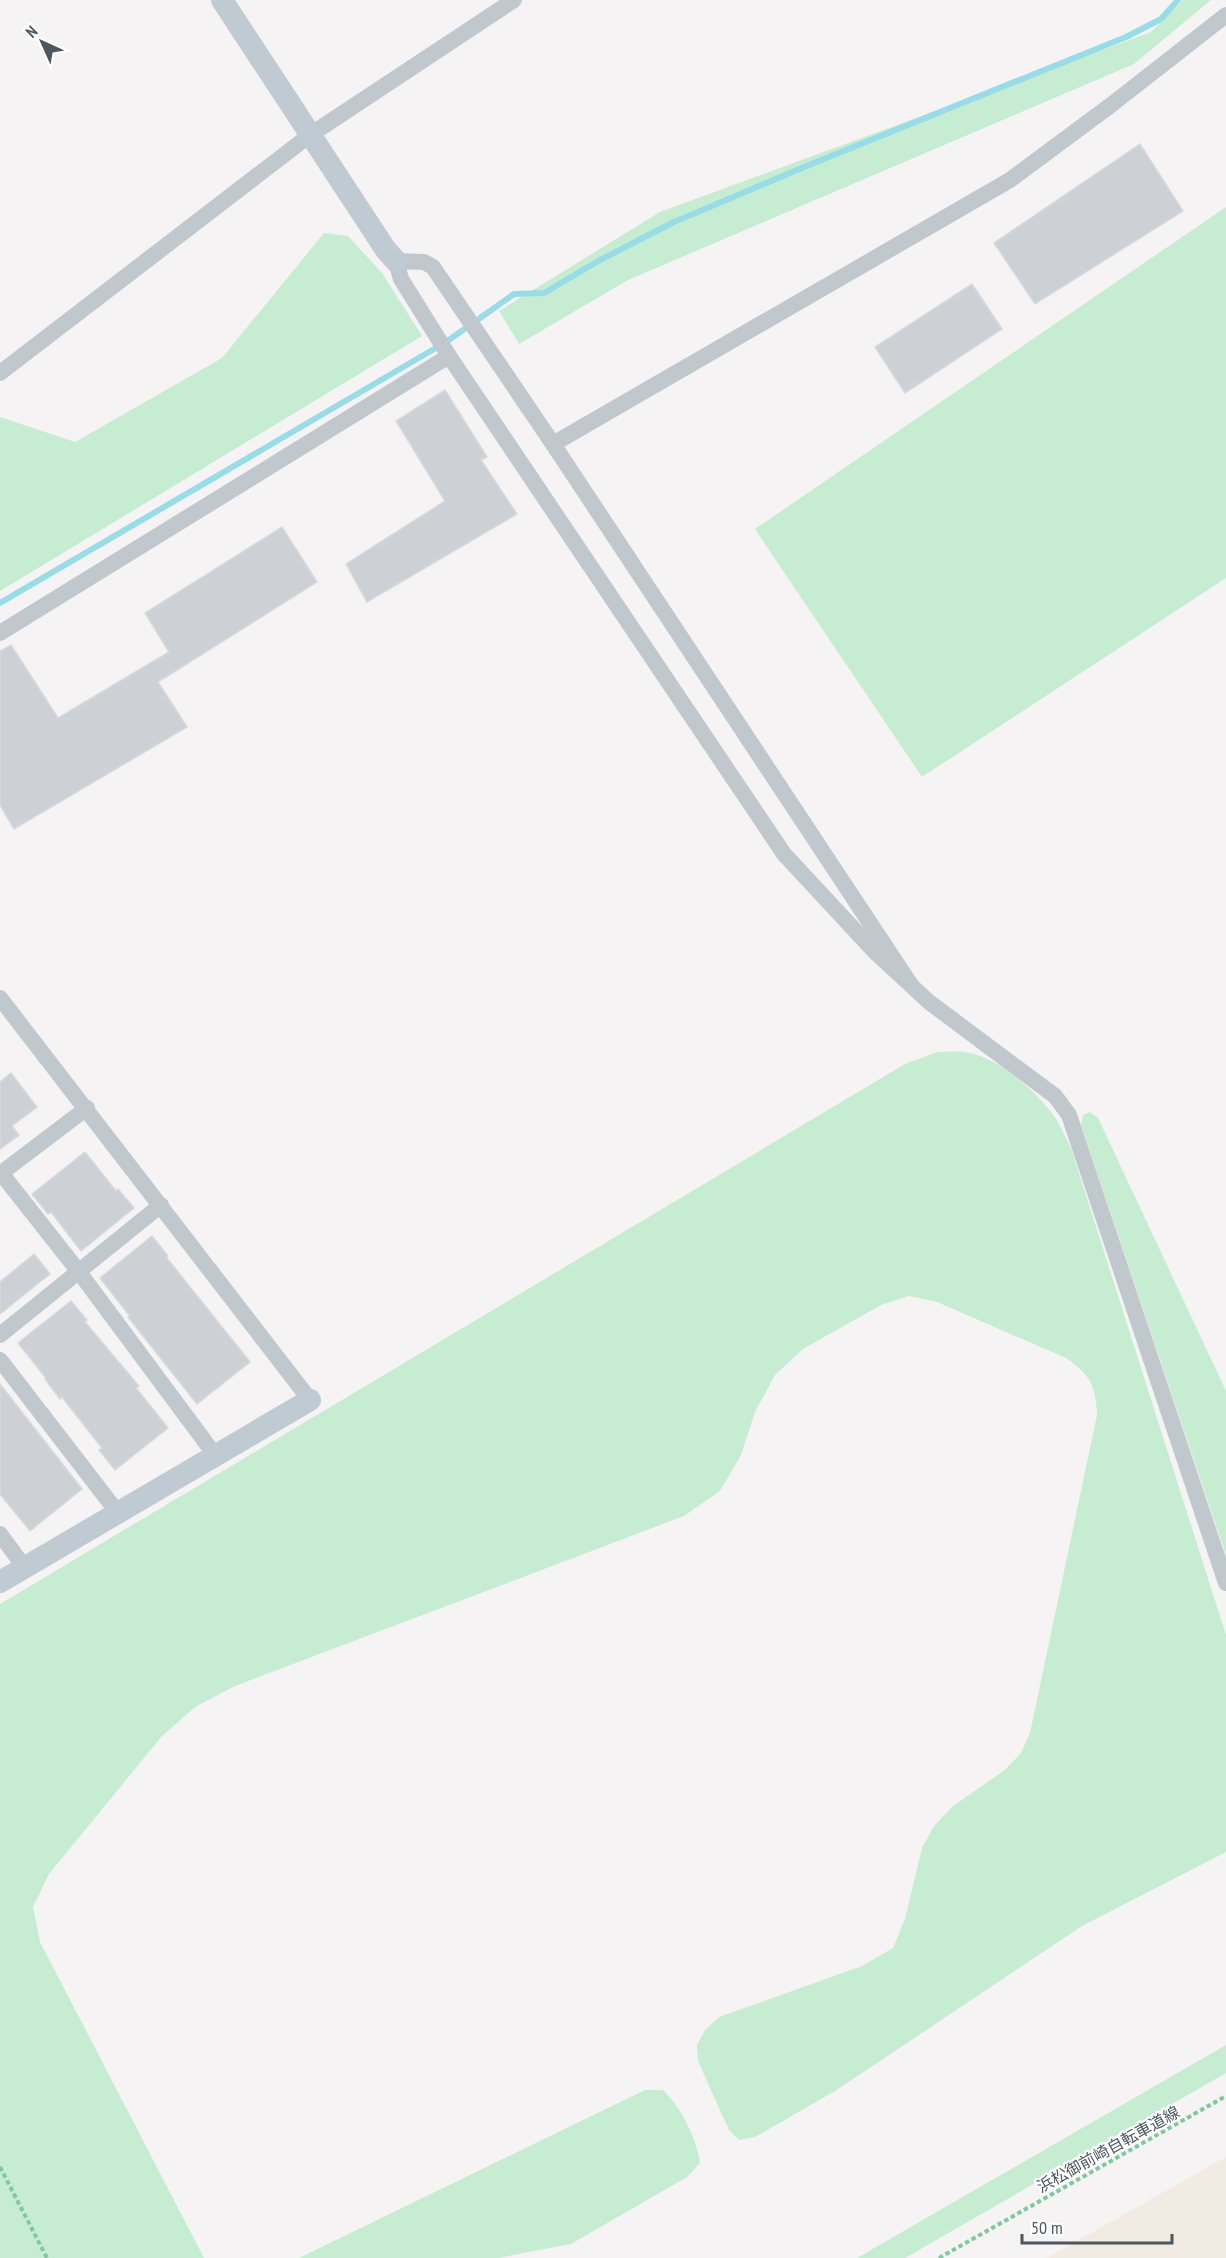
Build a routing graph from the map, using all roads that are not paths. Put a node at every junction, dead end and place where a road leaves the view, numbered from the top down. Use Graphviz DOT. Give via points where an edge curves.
graph roads {
  1 [pos="222,0"];
  2 [pos="514,0"];
  3 [pos="1226,15"];
  4 [pos="310,135"];
  5 [pos="396,261"];
  6 [pos="449,356"];
  7 [pos="0,373"];
  8 [pos="553,444"];
  9 [pos="0,633"];
  10 [pos="911,985"];
  11 [pos="0,998"];
  12 [pos="87,1108"];
  13 [pos="0,1174"];
  14 [pos="161,1205"];
  15 [pos="79,1272"];
  16 [pos="0,1335"];
  17 [pos="0,1360"];
  18 [pos="310,1400"];
  19 [pos="215,1455"];
  20 [pos="118,1513"];
  21 [pos="0,1534"];
  22 [pos="25,1568"];
  23 [pos="0,1582"];
  24 [pos="1226,1583"];
  1 -- 4 [label="street"];
  2 -- 4 [label="street"];
  3 -- 8 [label="street" via="1010,180"];
  4 -- 5 [label="street"];
  4 -- 7 [label="street"];
  5 -- 6 [label="street" via="401,279"];
  5 -- 8 [label="street" via="424,262 432,267"];
  6 -- 9 [label="street"];
  6 -- 10 [label="street" via="784,854"];
  8 -- 10 [label="street"];
  10 -- 24 [label="street" via="1055,1096 1069,1115"];
  11 -- 12 [label="street"];
  12 -- 13 [label="street"];
  12 -- 14 [label="street"];
  13 -- 15 [label="street"];
  14 -- 15 [label="street"];
  14 -- 18 [label="street"];
  15 -- 16 [label="street"];
  15 -- 19 [label="street"];
  17 -- 20 [label="street"];
  18 -- 19 [label="street"];
  19 -- 20 [label="street"];
  20 -- 22 [label="street"];
  21 -- 22 [label="street"];
  22 -- 23 [label="street"];
}
